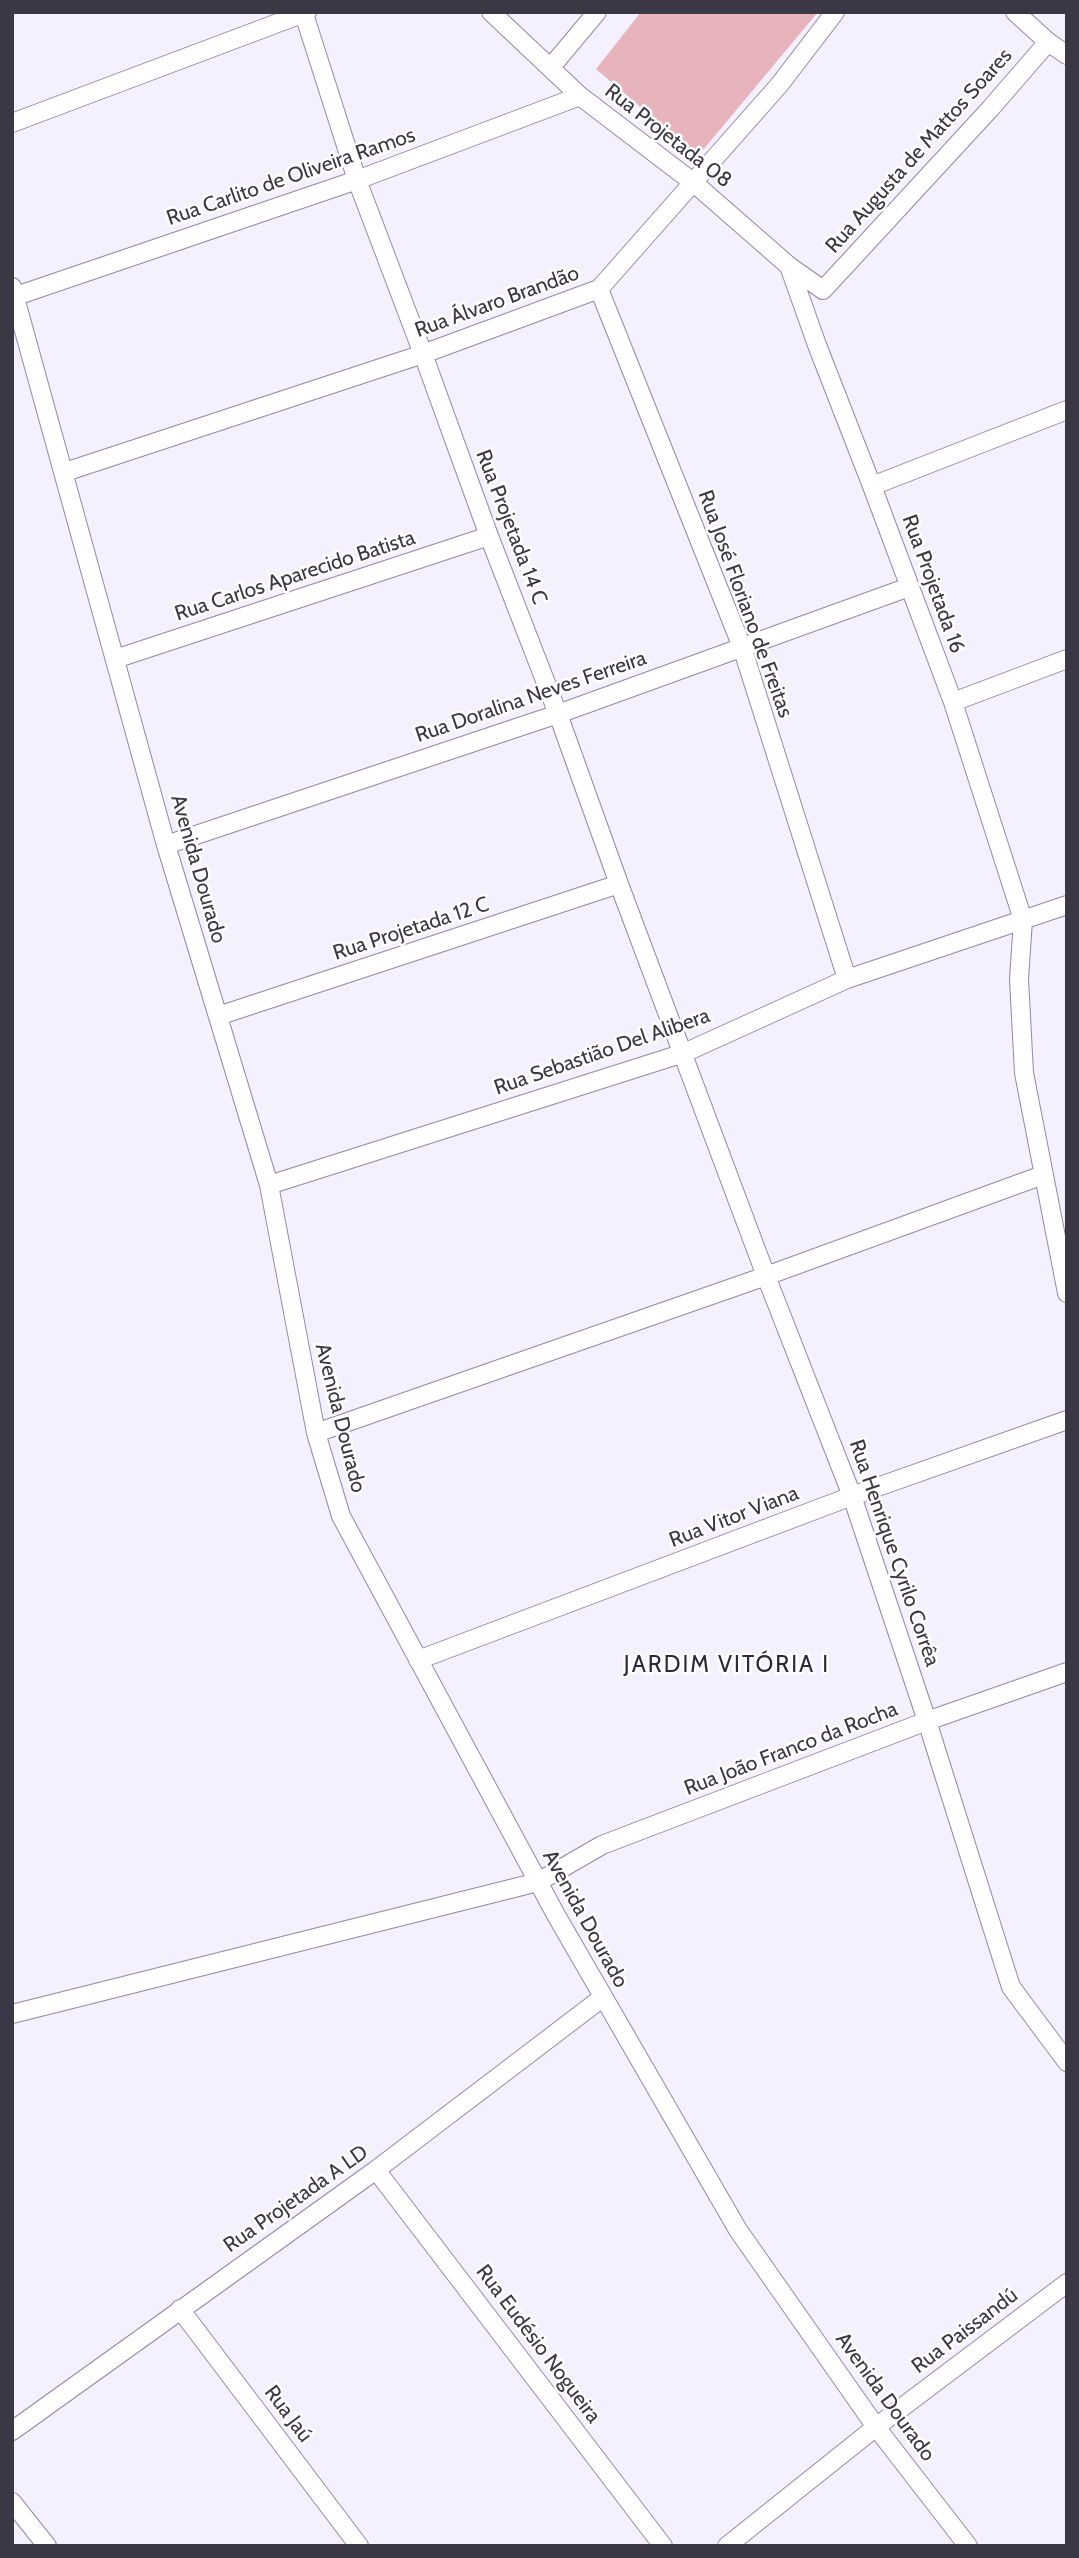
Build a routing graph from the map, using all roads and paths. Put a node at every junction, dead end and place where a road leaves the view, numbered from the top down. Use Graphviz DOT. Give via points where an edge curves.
graph roads {
  1 [pos="491,12"];
  2 [pos="597,12"];
  3 [pos="835,12"];
  4 [pos="1015,12"];
  5 [pos="306,13"];
  6 [pos="1048,42"];
  7 [pos="1067,55"];
  8 [pos="551,66"];
  9 [pos="580,96"];
  10 [pos="12,123"];
  11 [pos="357,180"];
  12 [pos="694,183"];
  13 [pos="789,266"];
  14 [pos="599,289"];
  15 [pos="823,290"];
  16 [pos="14,291"];
  17 [pos="423,354"];
  18 [pos="1067,410"];
  19 [pos="65,472"];
  20 [pos="872,486"];
  21 [pos="489,536"];
  22 [pos="909,587"];
  23 [pos="742,647"];
  24 [pos="115,659"];
  25 [pos="1067,659"];
  26 [pos="953,702"];
  27 [pos="558,714"];
  28 [pos="166,845"];
  29 [pos="619,884"];
  30 [pos="1067,905"];
  31 [pos="1023,920"];
  32 [pos="847,979"];
  33 [pos="218,1016"];
  34 [pos="684,1053"];
  35 [pos="1042,1175"];
  36 [pos="269,1185"];
  37 [pos="766,1276"];
  38 [pos="1067,1293"];
  39 [pos="1067,1420"];
  40 [pos="316,1433"];
  41 [pos="852,1496"];
  42 [pos="418,1660"];
  43 [pos="1067,1672"];
  44 [pos="927,1721"];
  45 [pos="538,1882"];
  46 [pos="602,1998"];
  47 [pos="12,2014"];
  48 [pos="1067,2062"];
  49 [pos="376,2170"];
  50 [pos="1067,2283"];
  51 [pos="180,2309"];
  52 [pos="876,2427"];
  53 [pos="12,2431"];
  54 [pos="12,2502"];
  55 [pos="47,2546"];
  56 [pos="359,2546"];
  57 [pos="663,2546"];
  58 [pos="727,2546"];
  59 [pos="968,2546"];
  1 -- 8 [label="street, Rua Projetada 08"];
  2 -- 8 [label="street"];
  3 -- 12 [label="street, Rua Álvaro Brandão"];
  4 -- 6 [label="street"];
  5 -- 10 [label="street"];
  5 -- 11 [label="street, Rua Projetada 14 C"];
  6 -- 7 [label="street"];
  6 -- 15 [label="street, Rua Augusta de Mattos Soares"];
  8 -- 9 [label="street, Rua Projetada 08"];
  9 -- 11 [label="street, Rua Carlito de Oliveira Ramos"];
  9 -- 12 [label="street, Rua Projetada 08"];
  11 -- 16 [label="street, Rua Carlito de Oliveira Ramos"];
  11 -- 17 [label="street, Rua Projetada 14 C"];
  12 -- 13 [label="street, Rua Projetada 08"];
  12 -- 14 [label="street, Rua Álvaro Brandão"];
  13 -- 15 [label="street, Rua Projetada 08"];
  13 -- 20 [label="street, Rua Projetada 16"];
  14 -- 17 [label="street, Rua Álvaro Brandão"];
  14 -- 23 [label="street, Rua José Floriano de Freitas"];
  16 -- 19 [label="street, Avenida Dourado"];
  17 -- 19 [label="street, Rua Álvaro Brandão"];
  17 -- 21 [label="street, Rua Projetada 14 C"];
  18 -- 20 [label="street"];
  19 -- 24 [label="street, Avenida Dourado"];
  20 -- 22 [label="street, Rua Projetada 16"];
  21 -- 24 [label="street, Rua Carlos Aparecido Batista"];
  21 -- 27 [label="street, Rua Projetada 14 C"];
  22 -- 23 [label="street, Rua Doralina Neves Ferreira"];
  22 -- 26 [label="street, Rua Projetada 16"];
  23 -- 27 [label="street, Rua Doralina Neves Ferreira"];
  23 -- 32 [label="street, Rua José Floriano de Freitas"];
  24 -- 28 [label="street, Avenida Dourado"];
  25 -- 26 [label="street"];
  26 -- 31 [label="street, Rua Projetada 16"];
  27 -- 28 [label="street, Rua Doralina Neves Ferreira"];
  27 -- 29 [label="street, Rua Projetada 14 C"];
  28 -- 33 [label="street, Avenida Dourado"];
  29 -- 33 [label="street, Rua Projetada 12 C"];
  29 -- 34 [label="street, Rua Projetada 14 C"];
  30 -- 31 [label="street, Rua Sebastião Del Alibera"];
  31 -- 32 [label="street, Rua Sebastião Del Alibera"];
  31 -- 35 [label="street" via="1019,979 1024,1073"];
  32 -- 34 [label="street, Rua Sebastião Del Alibera"];
  33 -- 36 [label="street, Avenida Dourado"];
  34 -- 36 [label="street, Rua Sebastião Del Alibera"];
  34 -- 37 [label="street, Rua Henrique Cyrilo Corrêa"];
  35 -- 37 [label="street"];
  35 -- 38 [label="street"];
  36 -- 40 [label="street, Avenida Dourado"];
  37 -- 40 [label="street"];
  37 -- 41 [label="street, Rua Henrique Cyrilo Corrêa"];
  39 -- 41 [label="street, Rua Vitor Viana"];
  40 -- 42 [label="street, Avenida Dourado" via="341,1516"];
  41 -- 42 [label="street, Rua Vitor Viana"];
  41 -- 44 [label="street, Rua Henrique Cyrilo Corrêa"];
  42 -- 45 [label="street, Avenida Dourado"];
  43 -- 44 [label="street, Rua João Franco da Rocha"];
  44 -- 45 [label="street, Rua João Franco da Rocha" via="603,1845"];
  44 -- 48 [label="street, Rua Henrique Cyrilo Corrêa" via="1011,1987"];
  45 -- 46 [label="street, Avenida Dourado"];
  45 -- 47 [label="street, Rua João Franco da Rocha"];
  46 -- 49 [label="street, Rua Projetada A LD"];
  46 -- 52 [label="street, Avenida Dourado" via="738,2230"];
  49 -- 51 [label="street, Rua Projetada A LD"];
  49 -- 57 [label="street, Rua Eudésio Nogueira"];
  50 -- 52 [label="street, Rua Paissandú"];
  51 -- 53 [label="street, Rua Projetada A LD"];
  51 -- 56 [label="street, Rua Jaú"];
  52 -- 58 [label="street, Rua Paissandú"];
  52 -- 59 [label="street, Avenida Dourado"];
  54 -- 55 [label="street"];
}
